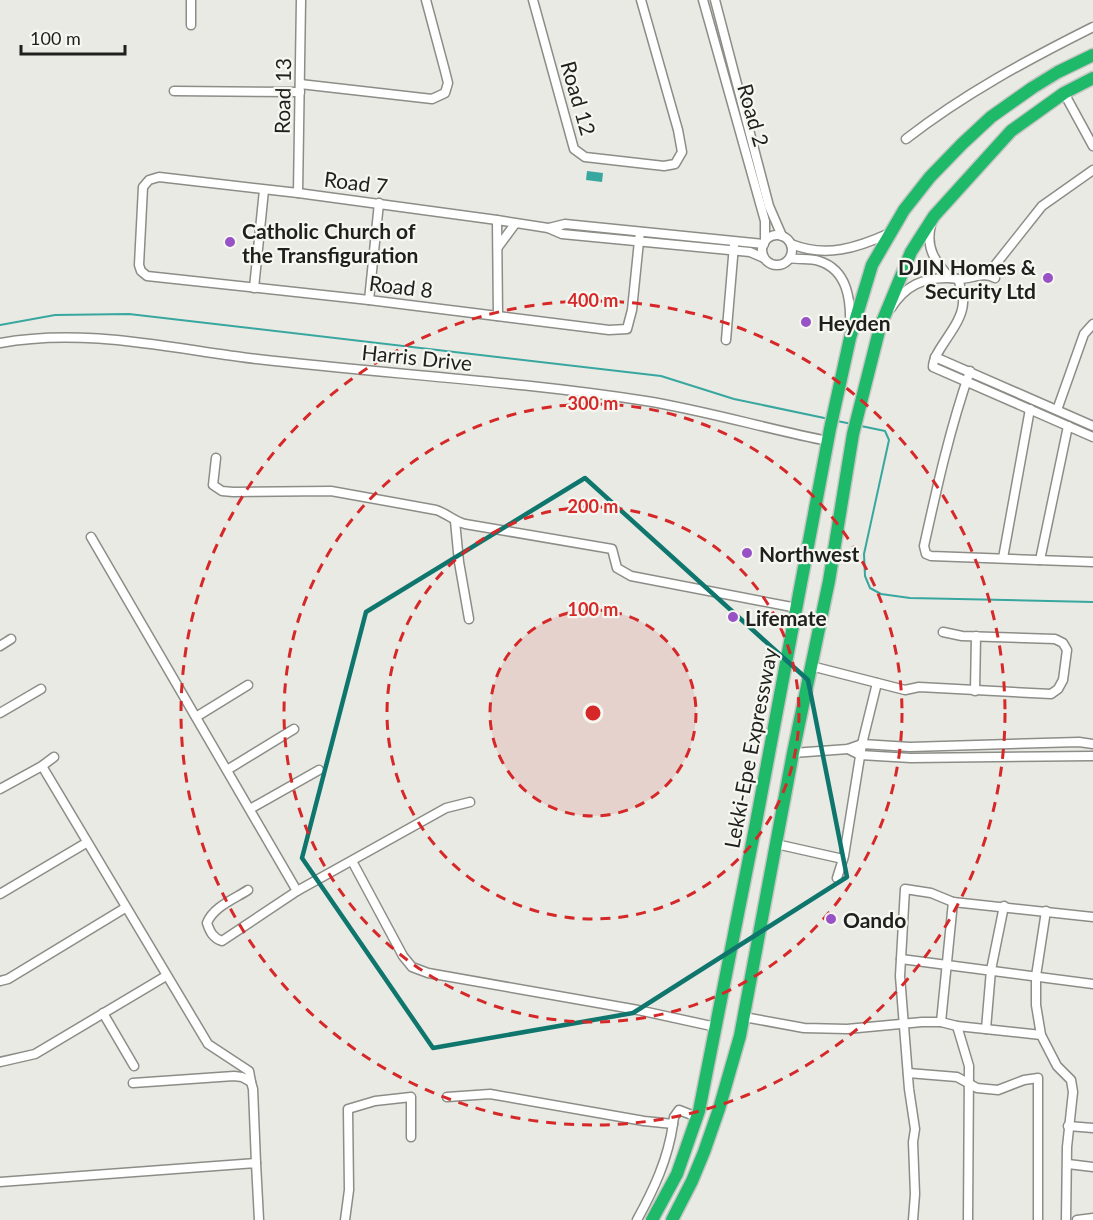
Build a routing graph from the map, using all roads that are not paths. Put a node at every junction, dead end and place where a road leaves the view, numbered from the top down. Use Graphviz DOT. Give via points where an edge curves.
graph roads {
  1 [pos="191,0"];
  2 [pos="301,0"];
  3 [pos="426,0"];
  4 [pos="533,0"];
  5 [pos="641,0"];
  6 [pos="702,0"];
  7 [pos="716,0"];
  8 [pos="191,25"];
  9 [pos="1093,27"];
  10 [pos="1093,55"];
  11 [pos="1093,78"];
  12 [pos="300,88"];
  13 [pos="174,91"];
  14 [pos="1064,93"];
  15 [pos="906,139"];
  16 [pos="1093,146"];
  17 [pos="1093,170"];
  18 [pos="159,177"];
  19 [pos="264,190"];
  20 [pos="298,193"];
  21 [pos="379,203"];
  22 [pos="934,216"];
  23 [pos="497,220"];
  24 [pos="515,224"];
  25 [pos="890,233"];
  26 [pos="640,236"];
  27 [pos="782,236"];
  28 [pos="764,242"];
  29 [pos="790,244"];
  30 [pos="734,246"];
  31 [pos="498,247"];
  32 [pos="764,258"];
  33 [pos="790,258"];
  34 [pos="955,279"];
  35 [pos="254,288"];
  36 [pos="369,300"];
  37 [pos="498,316"];
  38 [pos="1093,324"];
  39 [pos="880,327"];
  40 [pos="850,338"];
  41 [pos="726,340"];
  42 [pos="0,343"];
  43 [pos="935,357"];
  44 [pos="970,371"];
  45 [pos="966,381"];
  46 [pos="1030,410"];
  47 [pos="1057,410"];
  48 [pos="1068,426"];
  49 [pos="1093,426"];
  50 [pos="829,435"];
  51 [pos="1093,437"];
  52 [pos="216,458"];
  53 [pos="455,521"];
  54 [pos="91,537"];
  55 [pos="1003,558"];
  56 [pos="1040,560"];
  57 [pos="1093,562"];
  58 [pos="797,608"];
  59 [pos="469,619"];
  60 [pos="943,632"];
  61 [pos="976,636"];
  62 [pos="11,639"];
  63 [pos="0,646"];
  64 [pos="811,666"];
  65 [pos="877,683"];
  66 [pos="248,685"];
  67 [pos="41,689"];
  68 [pos="975,691"];
  69 [pos="0,713"];
  70 [pos="196,717"];
  71 [pos="294,729"];
  72 [pos="862,744"];
  73 [pos="1002,744"];
  74 [pos="1093,744"];
  75 [pos="848,749"];
  76 [pos="793,753"];
  77 [pos="860,755"];
  78 [pos="1002,756"];
  79 [pos="1093,756"];
  80 [pos="54,757"];
  81 [pos="42,766"];
  82 [pos="227,770"];
  83 [pos="319,770"];
  84 [pos="0,789"];
  85 [pos="470,801"];
  86 [pos="250,809"];
  87 [pos="86,843"];
  88 [pos="776,844"];
  89 [pos="843,860"];
  90 [pos="352,861"];
  91 [pos="837,878"];
  92 [pos="248,890"];
  93 [pos="297,891"];
  94 [pos="0,894"];
  95 [pos="953,902"];
  96 [pos="1004,906"];
  97 [pos="125,908"];
  98 [pos="1046,911"];
  99 [pos="1093,916"];
  100 [pos="901,959"];
  101 [pos="945,963"];
  102 [pos="991,970"];
  103 [pos="166,976"];
  104 [pos="1036,976"];
  105 [pos="0,981"];
  106 [pos="1093,984"];
  107 [pos="103,1013"];
  108 [pos="744,1017"];
  109 [pos="941,1022"];
  110 [pos="903,1024"];
  111 [pos="957,1026"];
  112 [pos="716,1027"];
  113 [pos="986,1029"];
  114 [pos="1041,1035"];
  115 [pos="0,1062"];
  116 [pos="134,1066"];
  117 [pos="908,1073"];
  118 [pos="251,1082"];
  119 [pos="134,1083"];
  120 [pos="968,1084"];
  121 [pos="702,1096"];
  122 [pos="447,1097"];
  123 [pos="721,1101"];
  124 [pos="697,1117"];
  125 [pos="673,1124"];
  126 [pos="1068,1126"];
  127 [pos="1093,1128"];
  128 [pos="411,1137"];
  129 [pos="256,1163"];
  130 [pos="1068,1164"];
  131 [pos="1093,1167"];
  132 [pos="0,1182"];
  133 [pos="1093,1218"];
  134 [pos="259,1220"];
  135 [pos="345,1220"];
  136 [pos="637,1220"];
  137 [pos="652,1220"];
  138 [pos="672,1220"];
  139 [pos="913,1220"];
  140 [pos="968,1220"];
  141 [pos="1038,1220"];
  142 [pos="1066,1220"];
  143 [pos="1077,1220"];
  1 -- 8 [label="street"];
  2 -- 12 [label="street, Road 13"];
  3 -- 12 [label="street" via="448,83 445,93 432,99"];
  4 -- 5 [label="street, Road 12" via="574,149 585,157 664,166 675,164 682,152"];
  6 -- 28 [label="street, Road 2" via="765,221"];
  7 -- 27 [label="street, Road 2" via="769,206"];
  9 -- 15 [label="street" via="1020,63"];
  10 -- 25 [label="highway, Lekki-Epe Expressway" via="1058,72 991,117 930,177"];
  11 -- 14 [label="highway, Lekki-Epe Expressway"];
  12 -- 13 [label="street"];
  12 -- 20 [label="street, Road 13"];
  14 -- 16 [label="street"];
  14 -- 22 [label="highway, Lekki-Epe Expressway" via="1011,131"];
  17 -- 34 [label="street" via="1042,206 991,276"];
  18 -- 19 [label="street, Road 7"];
  18 -- 35 [label="street, Road 8" via="143,187 141,271 147,276"];
  19 -- 20 [label="street, Road 7"];
  19 -- 35 [label="street"];
  20 -- 21 [label="street, Road 7"];
  21 -- 23 [label="street, Road 7"];
  21 -- 36 [label="street"];
  22 -- 34 [label="street" via="930,231 934,260"];
  22 -- 39 [label="highway, Lekki-Epe Expressway" via="911,252"];
  23 -- 24 [label="street, Road 7"];
  23 -- 31 [label="street"];
  24 -- 26 [label="street, Road 7" via="562,234"];
  24 -- 31 [label="street"];
  25 -- 29 [label="street" via="858,247 830,250"];
  25 -- 40 [label="highway, Lekki-Epe Expressway" via="872,265"];
  26 -- 30 [label="street, Road 7"];
  26 -- 37 [label="street, Road 8" via="627,329"];
  27 -- 28 [label="street"];
  27 -- 29 [label="street"];
  28 -- 30 [label="street, Road 7"];
  28 -- 32 [label="street"];
  29 -- 33 [label="street"];
  30 -- 32 [label="street, Road 7"];
  30 -- 41 [label="street"];
  31 -- 37 [label="street"];
  32 -- 33 [label="street" via="777,265"];
  33 -- 40 [label="street" via="819,261 845,283 851,306"];
  34 -- 39 [label="street" via="919,281 894,304"];
  34 -- 43 [label="street" via="964,299 963,307"];
  35 -- 36 [label="street, Road 8"];
  36 -- 37 [label="street, Road 8"];
  38 -- 47 [label="street" via="1084,334"];
  39 -- 64 [label="highway, Lekki-Epe Expressway" via="857,413"];
  40 -- 50 [label="highway, Lekki-Epe Expressway"];
  42 -- 50 [label="street, Harris Drive" via="29,338 108,340 644,401"];
  43 -- 44 [label="street"];
  43 -- 45 [label="street" via="933,367"];
  44 -- 45 [label="street"];
  44 -- 47 [label="street"];
  45 -- 46 [label="street"];
  45 -- 55 [label="street" via="924,550 931,556"];
  46 -- 48 [label="street"];
  46 -- 55 [label="street"];
  47 -- 49 [label="street"];
  48 -- 51 [label="street"];
  48 -- 56 [label="street"];
  50 -- 58 [label="highway, Lekki-Epe Expressway"];
  52 -- 53 [label="street" via="213,485 222,491 331,491 436,510"];
  53 -- 58 [label="street" via="603,546 612,549 617,568 631,576"];
  53 -- 59 [label="street"];
  54 -- 70 [label="street"];
  55 -- 56 [label="street"];
  56 -- 57 [label="street"];
  58 -- 112 [label="highway, Lekki-Epe Expressway"];
  60 -- 61 [label="street"];
  61 -- 68 [label="street"];
  61 -- 68 [label="street" via="1055,639 1067,650 1063,680 1051,694"];
  62 -- 63 [label="street"];
  64 -- 65 [label="street"];
  64 -- 76 [label="highway, Lekki-Epe Expressway"];
  65 -- 68 [label="street" via="905,690 920,687"];
  65 -- 72 [label="street"];
  66 -- 70 [label="street"];
  67 -- 69 [label="street"];
  70 -- 82 [label="street"];
  71 -- 82 [label="street"];
  72 -- 73 [label="street"];
  72 -- 75 [label="street"];
  72 -- 77 [label="street"];
  73 -- 74 [label="street"];
  73 -- 78 [label="street"];
  75 -- 76 [label="street"];
  75 -- 77 [label="street"];
  76 -- 88 [label="highway, Lekki-Epe Expressway"];
  77 -- 78 [label="street"];
  77 -- 89 [label="street"];
  78 -- 79 [label="street"];
  80 -- 81 [label="street"];
  81 -- 84 [label="street"];
  81 -- 87 [label="street"];
  82 -- 86 [label="street"];
  83 -- 86 [label="street"];
  85 -- 90 [label="street" via="446,808"];
  86 -- 93 [label="street"];
  87 -- 94 [label="street"];
  87 -- 97 [label="street"];
  88 -- 89 [label="street"];
  88 -- 108 [label="highway, Lekki-Epe Expressway"];
  89 -- 91 [label="street"];
  90 -- 93 [label="street"];
  90 -- 112 [label="street" via="412,967"];
  92 -- 93 [label="street" via="209,918 207,923 216,939 222,941"];
  95 -- 96 [label="street"];
  95 -- 100 [label="street" via="905,889"];
  95 -- 101 [label="street"];
  96 -- 98 [label="street"];
  96 -- 102 [label="street"];
  97 -- 103 [label="street"];
  97 -- 105 [label="street"];
  98 -- 99 [label="street"];
  98 -- 104 [label="street"];
  100 -- 101 [label="street"];
  100 -- 110 [label="street"];
  101 -- 102 [label="street"];
  101 -- 109 [label="street"];
  102 -- 104 [label="street"];
  102 -- 113 [label="street"];
  103 -- 107 [label="street"];
  103 -- 118 [label="street" via="208,1044 249,1071"];
  104 -- 106 [label="street"];
  104 -- 114 [label="street"];
  107 -- 115 [label="street" via="35,1054"];
  107 -- 116 [label="street"];
  108 -- 110 [label="street" via="804,1028"];
  108 -- 123 [label="highway, Lekki-Epe Expressway"];
  109 -- 110 [label="street"];
  109 -- 111 [label="street"];
  110 -- 117 [label="street"];
  111 -- 113 [label="street"];
  111 -- 120 [label="street" via="969,1066"];
  112 -- 121 [label="highway, Lekki-Epe Expressway"];
  113 -- 114 [label="street"];
  114 -- 126 [label="street" via="1057,1066 1071,1080"];
  117 -- 120 [label="street" via="957,1077"];
  117 -- 139 [label="street" via="915,1129"];
  118 -- 119 [label="street" via="234,1076"];
  118 -- 129 [label="street"];
  120 -- 140 [label="street"];
  120 -- 141 [label="street" via="998,1090 1038,1078"];
  121 -- 123 [label="highway"];
  121 -- 124 [label="highway, Lekki-Epe Expressway"];
  122 -- 125 [label="street" via="490,1094"];
  123 -- 138 [label="highway, Lekki-Epe Expressway" via="695,1175"];
  124 -- 125 [label="street" via="679,1110"];
  124 -- 137 [label="highway, Lekki-Epe Expressway" via="677,1174"];
  125 -- 136 [label="street" via="656,1186"];
  126 -- 127 [label="street"];
  126 -- 130 [label="street"];
  128 -- 135 [label="street" via="411,1097 348,1109 349,1190"];
  129 -- 132 [label="street"];
  129 -- 134 [label="street"];
  130 -- 131 [label="street"];
  130 -- 142 [label="street"];
  133 -- 143 [label="street"];
}
